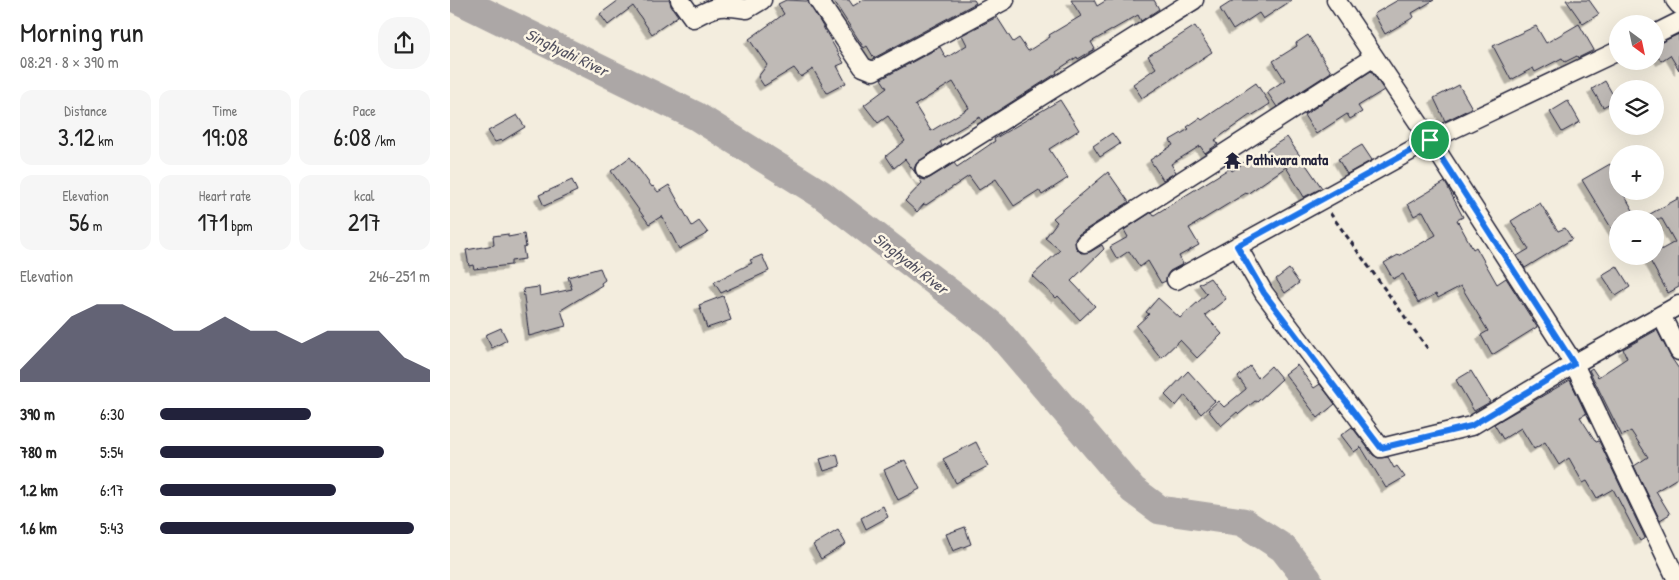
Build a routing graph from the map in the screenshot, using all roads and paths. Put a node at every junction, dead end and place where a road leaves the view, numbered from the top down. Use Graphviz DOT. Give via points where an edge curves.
graph roads {
  1 [pos="680,0"];
  2 [pos="762,0"];
  3 [pos="818,0"];
  4 [pos="1005,0"];
  5 [pos="1194,0"];
  6 [pos="1336,0"];
  7 [pos="1676,0"];
  8 [pos="1679,5"];
  9 [pos="1679,22"];
  10 [pos="1664,30"];
  11 [pos="1609,55"];
  12 [pos="1374,57"];
  13 [pos="1430,140"];
  14 [pos="925,168"];
  15 [pos="1321,200"];
  16 [pos="1085,243"];
  17 [pos="1237,246"];
  18 [pos="1176,280"];
  19 [pos="1679,305"];
  20 [pos="1661,315"];
  21 [pos="1428,349"];
  22 [pos="1679,351"];
  23 [pos="1574,364"];
  24 [pos="1677,580"];
  1 -- 2 [label="street" via="693,18 714,7 747,9"];
  3 -- 4 [label="street" via="863,67 873,71"];
  5 -- 14 [label="street"];
  6 -- 12 [label="street"];
  7 -- 8 [label="street"];
  9 -- 10 [label="street"];
  11 -- 13 [label="street"];
  12 -- 13 [label="street"];
  12 -- 16 [label="street"];
  13 -- 15 [label="street"];
  13 -- 23 [label="street"];
  15 -- 17 [label="street"];
  15 -- 21 [label="path"];
  17 -- 18 [label="street"];
  17 -- 23 [label="street" via="1264,293 1381,448 1471,426"];
  19 -- 20 [label="street"];
  20 -- 22 [label="street"];
  20 -- 23 [label="street"];
  23 -- 24 [label="street"];
}
